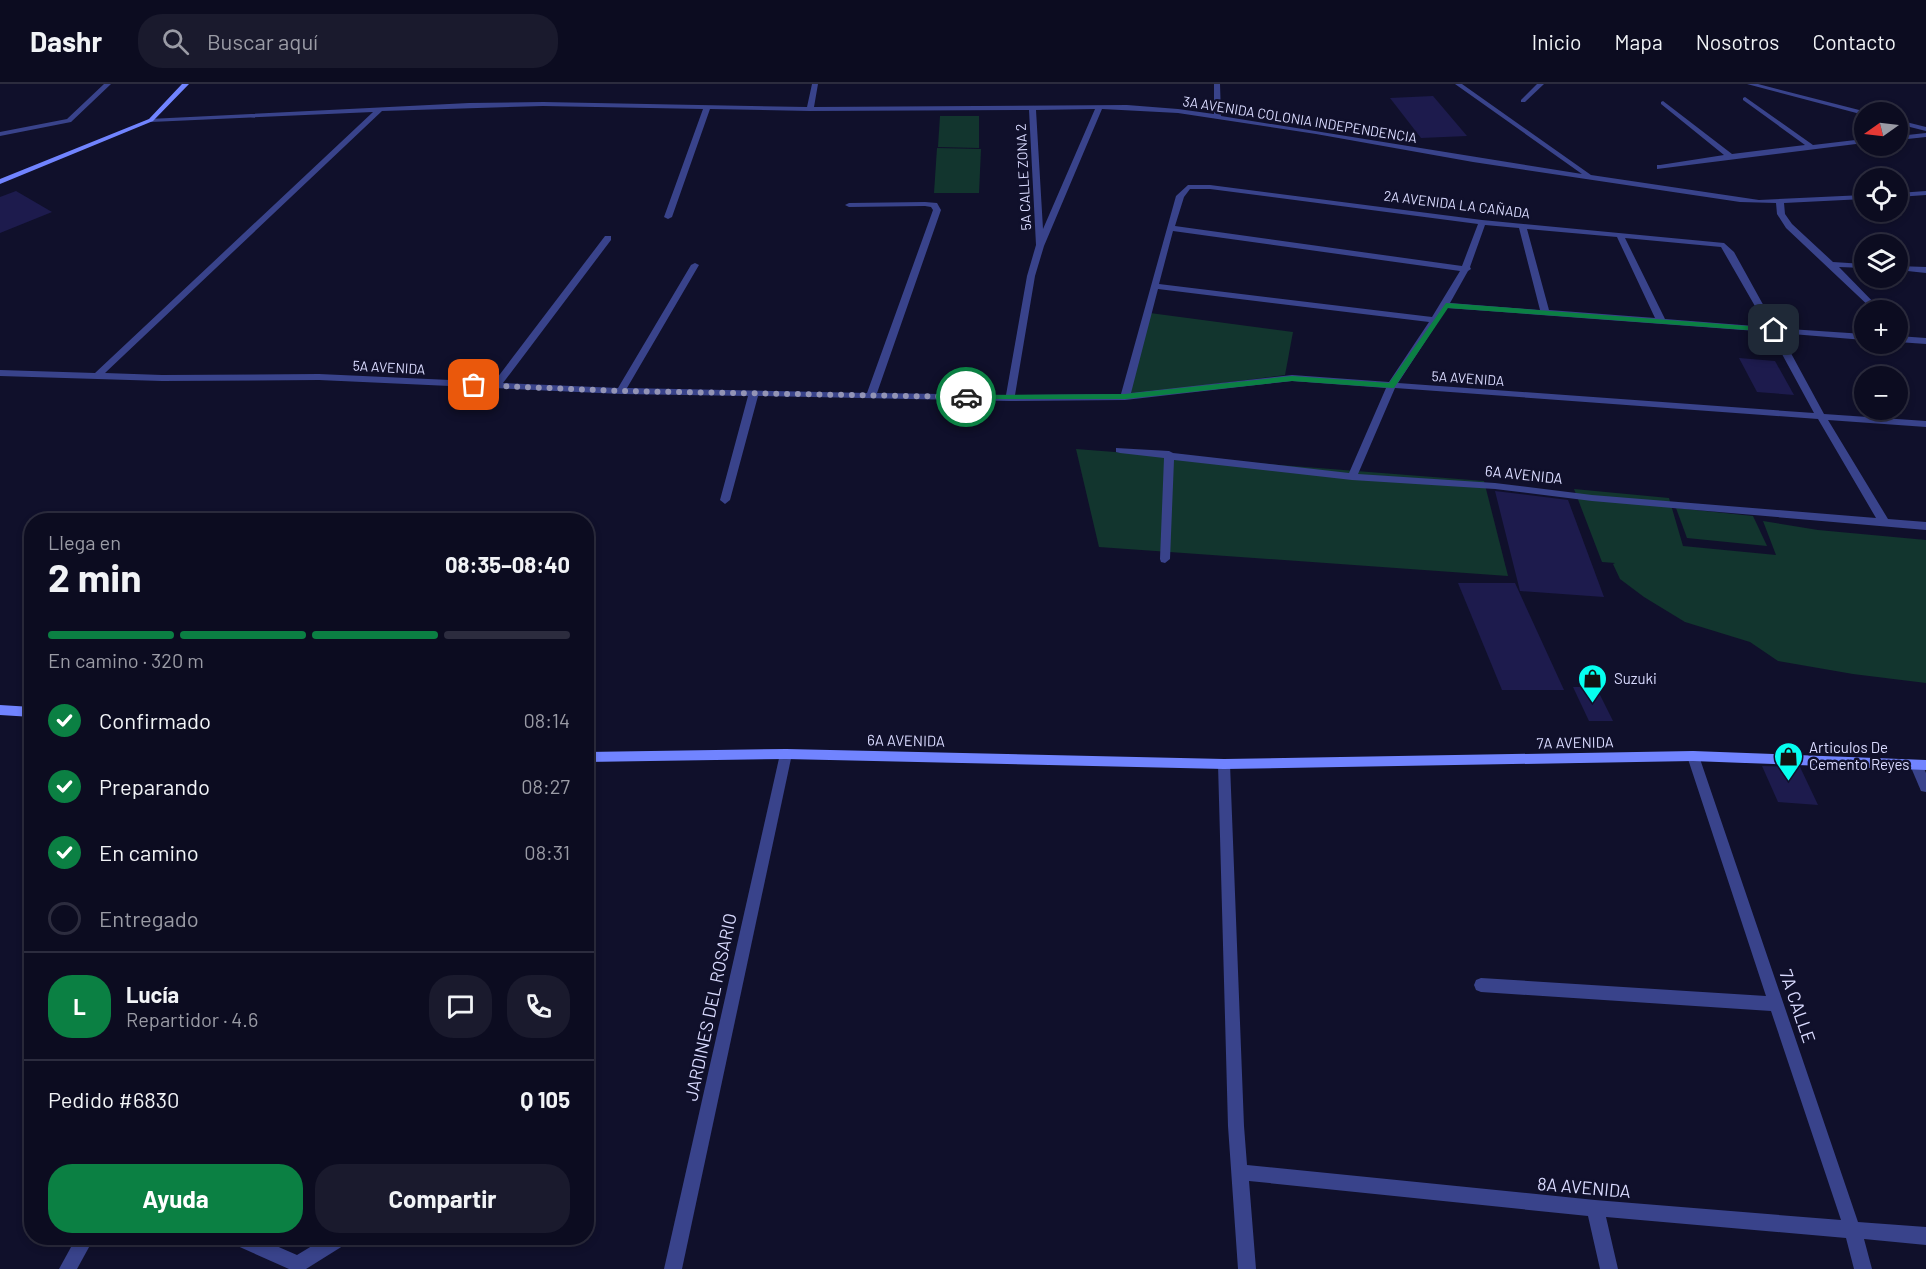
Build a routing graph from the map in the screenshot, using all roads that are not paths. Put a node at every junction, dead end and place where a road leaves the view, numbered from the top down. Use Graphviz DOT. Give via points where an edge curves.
graph roads {
  1 [pos="108,84"];
  2 [pos="186,84"];
  3 [pos="815,84"];
  4 [pos="1217,84"];
  5 [pos="1458,84"];
  6 [pos="1540,84"];
  7 [pos="1755,85"];
  8 [pos="1745,99"];
  9 [pos="1523,102"];
  10 [pos="1663,103"];
  11 [pos="706,107"];
  12 [pos="1032,107"];
  13 [pos="1099,107"];
  14 [pos="380,109"];
  15 [pos="810,109"];
  16 [pos="1854,110"];
  17 [pos="1218,118"];
  18 [pos="151,120"];
  19 [pos="1908,124"];
  20 [pos="1926,129"];
  21 [pos="0,134"];
  22 [pos="1926,135"];
  23 [pos="1908,137"];
  24 [pos="1854,142"];
  25 [pos="1810,146"];
  26 [pos="1730,156"];
  27 [pos="1660,167"];
  28 [pos="1592,178"];
  29 [pos="0,182"];
  30 [pos="1926,194"];
  31 [pos="1908,195"];
  32 [pos="1854,197"];
  33 [pos="1780,201"];
  34 [pos="849,205"];
  35 [pos="669,217"];
  36 [pos="1482,222"];
  37 [pos="1522,225"];
  38 [pos="1170,228"];
  39 [pos="1620,235"];
  40 [pos="608,238"];
  41 [pos="1040,246"];
  42 [pos="1831,264"];
  43 [pos="695,265"];
  44 [pos="1854,265"];
  45 [pos="1467,269"];
  46 [pos="1908,269"];
  47 [pos="1926,270"];
  48 [pos="1154,286"];
  49 [pos="1867,300"];
  50 [pos="1446,305"];
  51 [pos="1546,314"];
  52 [pos="1434,321"];
  53 [pos="1662,322"];
  54 [pos="1774,330"];
  55 [pos="1854,336"];
  56 [pos="1908,340"];
  57 [pos="1926,341"];
  58 [pos="0,373"];
  59 [pos="97,376"];
  60 [pos="496,386"];
  61 [pos="1392,386"];
  62 [pos="621,391"];
  63 [pos="754,392"];
  64 [pos="871,395"];
  65 [pos="1125,396"];
  66 [pos="1010,398"];
  67 [pos="1821,416"];
  68 [pos="1926,424"];
  69 [pos="1120,450"];
  70 [pos="1169,454"];
  71 [pos="1352,477"];
  72 [pos="725,500"];
  73 [pos="1884,522"];
  74 [pos="1926,526"];
  75 [pos="1165,559"];
  76 [pos="0,710"];
  77 [pos="24,712"];
  78 [pos="786,754"];
  79 [pos="1693,756"];
  80 [pos="594,758"];
  81 [pos="1224,764"];
  82 [pos="1921,765"];
  83 [pos="1926,787"];
  84 [pos="1481,985"];
  85 [pos="1777,1004"];
  86 [pos="1239,1172"];
  87 [pos="1595,1208"];
  88 [pos="1852,1228"];
  89 [pos="1926,1236"];
  90 [pos="81,1245"];
  91 [pos="253,1245"];
  92 [pos="330,1245"];
  93 [pos="297,1267"];
  94 [pos="68,1269"];
  95 [pos="673,1269"];
  96 [pos="1247,1269"];
  97 [pos="1609,1269"];
  98 [pos="1863,1269"];
  1 -- 21 [label="street" via="69,121"];
  2 -- 18 [label="street"];
  3 -- 15 [label="street"];
  4 -- 17 [label="street"];
  5 -- 28 [label="street"];
  6 -- 9 [label="street"];
  7 -- 16 [label="street"];
  8 -- 25 [label="street"];
  10 -- 26 [label="street"];
  11 -- 14 [label="street, 3A AVENIDA COLONIA INDEPENDENCIA" via="543,104"];
  11 -- 15 [label="street, 3A AVENIDA COLONIA INDEPENDENCIA"];
  11 -- 35 [label="street"];
  12 -- 13 [label="street, 3A AVENIDA COLONIA INDEPENDENCIA"];
  12 -- 15 [label="street, 3A AVENIDA COLONIA INDEPENDENCIA"];
  12 -- 41 [label="street, 5A CALLE ZONA 2"];
  13 -- 17 [label="street, 3A AVENIDA COLONIA INDEPENDENCIA" via="1148,108"];
  13 -- 41 [label="street"];
  14 -- 18 [label="street, 3A AVENIDA COLONIA INDEPENDENCIA"];
  14 -- 59 [label="street"];
  17 -- 28 [label="street, 3A AVENIDA COLONIA INDEPENDENCIA"];
  18 -- 29 [label="street"];
  19 -- 20 [label="street"];
  22 -- 23 [label="street"];
  24 -- 25 [label="street"];
  25 -- 26 [label="street"];
  26 -- 27 [label="street"];
  28 -- 33 [label="street, 3A AVENIDA COLONIA INDEPENDENCIA" via="1759,202"];
  30 -- 31 [label="street"];
  32 -- 33 [label="street, 3A AVENIDA COLONIA INDEPENDENCIA"];
  33 -- 42 [label="street" via="1781,214 1789,226"];
  34 -- 64 [label="street" via="925,204 934,205 937,210"];
  36 -- 37 [label="street, 2A AVENIDA LA CAÑADA"];
  36 -- 38 [label="street, 2A AVENIDA LA CAÑADA" via="1188,187 1180,196"];
  36 -- 45 [label="street"];
  37 -- 39 [label="street, 2A AVENIDA LA CAÑADA"];
  37 -- 51 [label="street"];
  38 -- 45 [label="street"];
  38 -- 48 [label="street"];
  39 -- 53 [label="street"];
  39 -- 54 [label="street, 2A AVENIDA LA CAÑADA" via="1724,245"];
  40 -- 60 [label="street"];
  41 -- 66 [label="street" via="1021,323"];
  42 -- 44 [label="street"];
  42 -- 49 [label="street"];
  43 -- 62 [label="street"];
  45 -- 50 [label="street"];
  46 -- 47 [label="street"];
  48 -- 52 [label="street"];
  48 -- 65 [label="street"];
  50 -- 51 [label="street"];
  50 -- 52 [label="street"];
  51 -- 53 [label="street"];
  52 -- 61 [label="street"];
  53 -- 54 [label="street"];
  54 -- 55 [label="street"];
  54 -- 67 [label="street"];
  56 -- 57 [label="street"];
  58 -- 59 [label="street, 5A AVENIDA"];
  59 -- 60 [label="street, 5A AVENIDA" via="319,376"];
  60 -- 62 [label="street, 5A AVENIDA"];
  61 -- 65 [label="street, 5A AVENIDA" via="1292,378"];
  61 -- 67 [label="street, 5A AVENIDA"];
  61 -- 71 [label="street"];
  62 -- 63 [label="street, 5A AVENIDA"];
  63 -- 64 [label="street, 5A AVENIDA"];
  63 -- 72 [label="street"];
  64 -- 66 [label="street, 5A AVENIDA"];
  65 -- 66 [label="street, 5A AVENIDA"];
  67 -- 68 [label="street, 5A AVENIDA"];
  67 -- 73 [label="street"];
  69 -- 70 [label="street, 6A AVENIDA"];
  70 -- 71 [label="street, 6A AVENIDA"];
  70 -- 75 [label="street"];
  71 -- 73 [label="street, 6A AVENIDA" via="1495,486 1592,498"];
  73 -- 74 [label="street, 6A AVENIDA"];
  76 -- 77 [label="street"];
  78 -- 80 [label="street, 6A AVENIDA"];
  78 -- 81 [label="street, 6A AVENIDA"];
  78 -- 95 [label="street, JARDINES DEL ROSARIO"];
  79 -- 81 [label="street, 7A AVENIDA"];
  79 -- 82 [label="street, 7A AVENIDA"];
  79 -- 85 [label="street, 7A CALLE"];
  81 -- 86 [label="street"];
  82 -- 83 [label="street"];
  84 -- 85 [label="street"];
  85 -- 88 [label="street, 7A CALLE"];
  86 -- 87 [label="street, 8A AVENIDA"];
  86 -- 96 [label="street"];
  87 -- 88 [label="street, 8A AVENIDA"];
  87 -- 97 [label="street"];
  88 -- 89 [label="street, 8A AVENIDA"];
  88 -- 98 [label="street, 7A CALLE"];
  90 -- 94 [label="street"];
  91 -- 93 [label="street"];
  92 -- 93 [label="street"];
}
